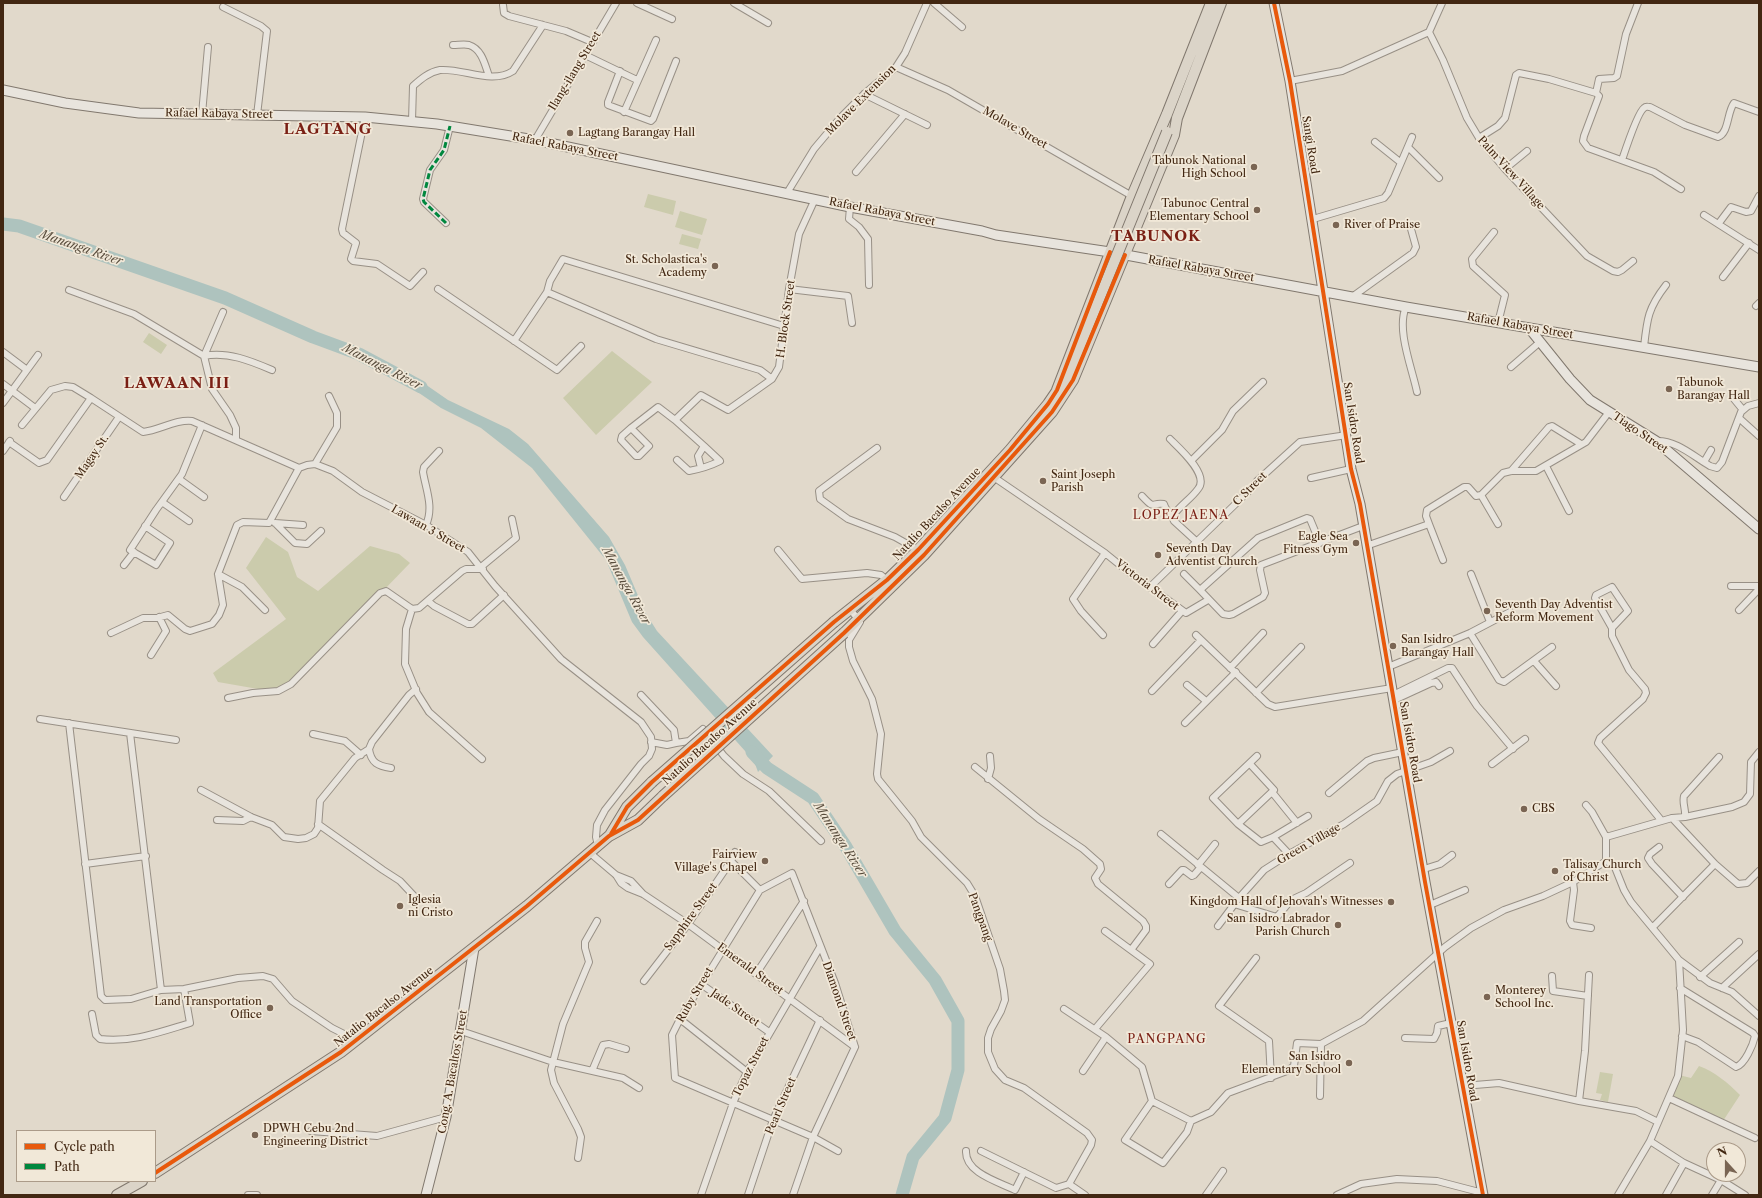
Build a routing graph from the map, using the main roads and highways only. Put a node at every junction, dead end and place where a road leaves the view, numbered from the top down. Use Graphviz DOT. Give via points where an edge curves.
graph roads {
  1 [pos="1211,3"];
  2 [pos="1221,3"];
  3 [pos="1274,3"];
  4 [pos="3,90"];
  5 [pos="1167,114"];
  6 [pos="1177,118"];
  7 [pos="1167,132"];
  8 [pos="1110,252"];
  9 [pos="1125,255"];
  10 [pos="1323,292"];
  11 [pos="1529,328"];
  12 [pos="1759,366"];
  13 [pos="1060,393"];
  14 [pos="1758,528"];
  15 [pos="610,836"];
  16 [pos="474,948"];
  17 [pos="156,1173"];
  18 [pos="140,1182"];
  19 [pos="1483,1194"];
  20 [pos="117,1195"];
  21 [pos="426,1195"];
  1 -- 5 [label="main road, Natalio Bacalso Avenue"];
  2 -- 6 [label="main road, Natalio Bacalso Avenue"];
  3 -- 10 [label="main road, Sangi Road" via="1290,81"];
  4 -- 8 [label="main road, Rafael Rabaya Street" via="64,103 140,113 412,120 535,140 850,207 996,235"];
  5 -- 7 [label="main road, Natalio Bacalso Avenue"];
  5 -- 8 [label="main road, Natalio Bacalso Avenue"];
  6 -- 7 [label="main road, Natalio Bacalso Avenue"];
  6 -- 9 [label="main road, Natalio Bacalso Avenue" via="1174,135"];
  7 -- 13 [label="main road, Natalio Bacalso Avenue, bridge"];
  8 -- 9 [label="main road, Rafael Rabaya Street"];
  8 -- 13 [label="main road, Natalio Bacalso Avenue"];
  9 -- 10 [label="main road, Rafael Rabaya Street"];
  9 -- 13 [label="main road, Natalio Bacalso Avenue" via="1073,380"];
  10 -- 11 [label="main road, Rafael Rabaya Street"];
  10 -- 19 [label="main road, San Isidro Road" via="1351,469 1360,504"];
  11 -- 12 [label="main road, Rafael Rabaya Street"];
  11 -- 14 [label="main road, Tiago Street" via="1590,400 1656,441"];
  13 -- 15 [label="main road, Natalio Bacalso Avenue, bridge" via="918,550 652,782 627,807"];
  13 -- 15 [label="main road, Natalio Bacalso Avenue, bridge" via="1052,412 924,555 844,633 638,820"];
  15 -- 16 [label="main road, Natalio Bacalso Avenue"];
  16 -- 17 [label="main road, Natalio Bacalso Avenue" via="356,1040"];
  16 -- 21 [label="main road, Cong. A. Bacaltos Street" via="446,1117"];
  18 -- 20 [label="main road"];
}
